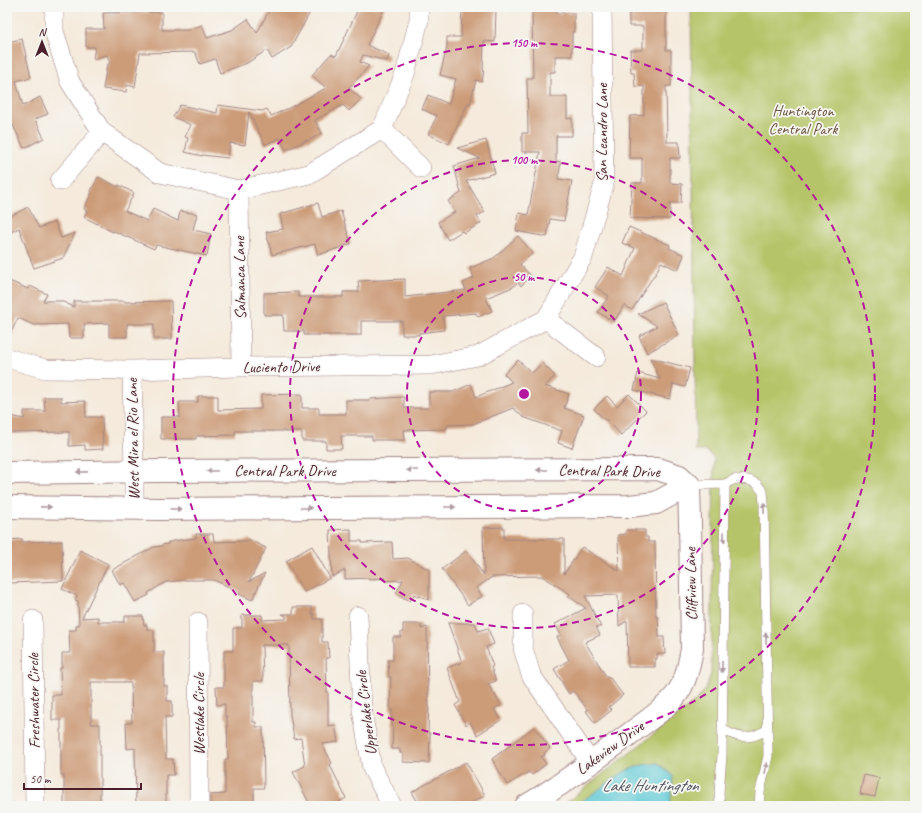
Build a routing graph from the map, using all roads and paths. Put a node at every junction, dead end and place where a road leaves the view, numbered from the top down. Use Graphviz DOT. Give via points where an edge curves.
graph roads {
  1 [pos="54,7"];
  2 [pos="419,7"];
  3 [pos="602,7"];
  4 [pos="382,129"];
  5 [pos="102,132"];
  6 [pos="421,168"];
  7 [pos="60,181"];
  8 [pos="239,190"];
  9 [pos="546,319"];
  10 [pos="596,357"];
  11 [pos="7,358"];
  12 [pos="241,367"];
  13 [pos="132,370"];
  14 [pos="134,472"];
  15 [pos="7,473"];
  16 [pos="725,484"];
  17 [pos="689,485"];
  18 [pos="656,503"];
  19 [pos="7,507"];
  20 [pos="134,509"];
  21 [pos="690,524"];
  22 [pos="523,614"];
  23 [pos="358,616"];
  24 [pos="33,620"];
  25 [pos="198,622"];
  26 [pos="684,681"];
  27 [pos="722,729"];
  28 [pos="768,729"];
  29 [pos="591,763"];
  30 [pos="35,806"];
  31 [pos="199,806"];
  32 [pos="392,806"];
  33 [pos="526,806"];
  34 [pos="720,806"];
  35 [pos="759,806"];
  1 -- 5 [label="street" via="54,30 70,82"];
  2 -- 4 [label="street" via="419,20 405,74"];
  3 -- 9 [label="street, San Leandro Lane" via="604,184 583,257"];
  4 -- 6 [label="street"];
  4 -- 8 [label="street" via="309,174"];
  5 -- 7 [label="street"];
  5 -- 8 [label="street" via="160,173"];
  8 -- 12 [label="street, Salmanca Lane"];
  9 -- 10 [label="street"];
  9 -- 12 [label="street, Luciento Drive" via="478,356 431,365"];
  11 -- 13 [label="street, Luciento Drive" via="45,369"];
  12 -- 13 [label="street, Luciento Drive"];
  13 -- 14 [label="street, West Mira el Rio Lane"];
  14 -- 15 [label="street, Central Park Drive, one-way"];
  17 -- 14 [label="street, Central Park Drive, one-way" via="680,476 658,469"];
  14 -- 20 [label="street, West Mira el Rio Lane"];
  16 -- 17 [label="lane"];
  16 -- 27 [label="lane, one-way"];
  28 -- 16 [label="lane, one-way" via="764,503 757,484 749,480 735,479"];
  17 -- 18 [label="street, Central Park Drive"];
  17 -- 21 [label="street, Cliffview Lane"];
  20 -- 18 [label="street, Central Park Drive, one-way" via="621,506"];
  18 -- 21 [label="street" via="680,512"];
  19 -- 20 [label="street, Central Park Drive, one-way"];
  21 -- 26 [label="street, Cliffview Lane" via="692,649"];
  22 -- 29 [label="street" via="523,648 530,675"];
  23 -- 32 [label="street, Upperlake Circle" via="362,710 372,768"];
  24 -- 30 [label="street, Freshwater Circle"];
  25 -- 31 [label="street, Westlake Circle"];
  26 -- 29 [label="street, Lakeview Drive" via="677,694 663,708"];
  27 -- 28 [label="lane" via="740,737 752,737"];
  27 -- 34 [label="lane"];
  35 -- 28 [label="lane, one-way" via="768,756"];
  29 -- 33 [label="street, Lakeview Drive"];
}
